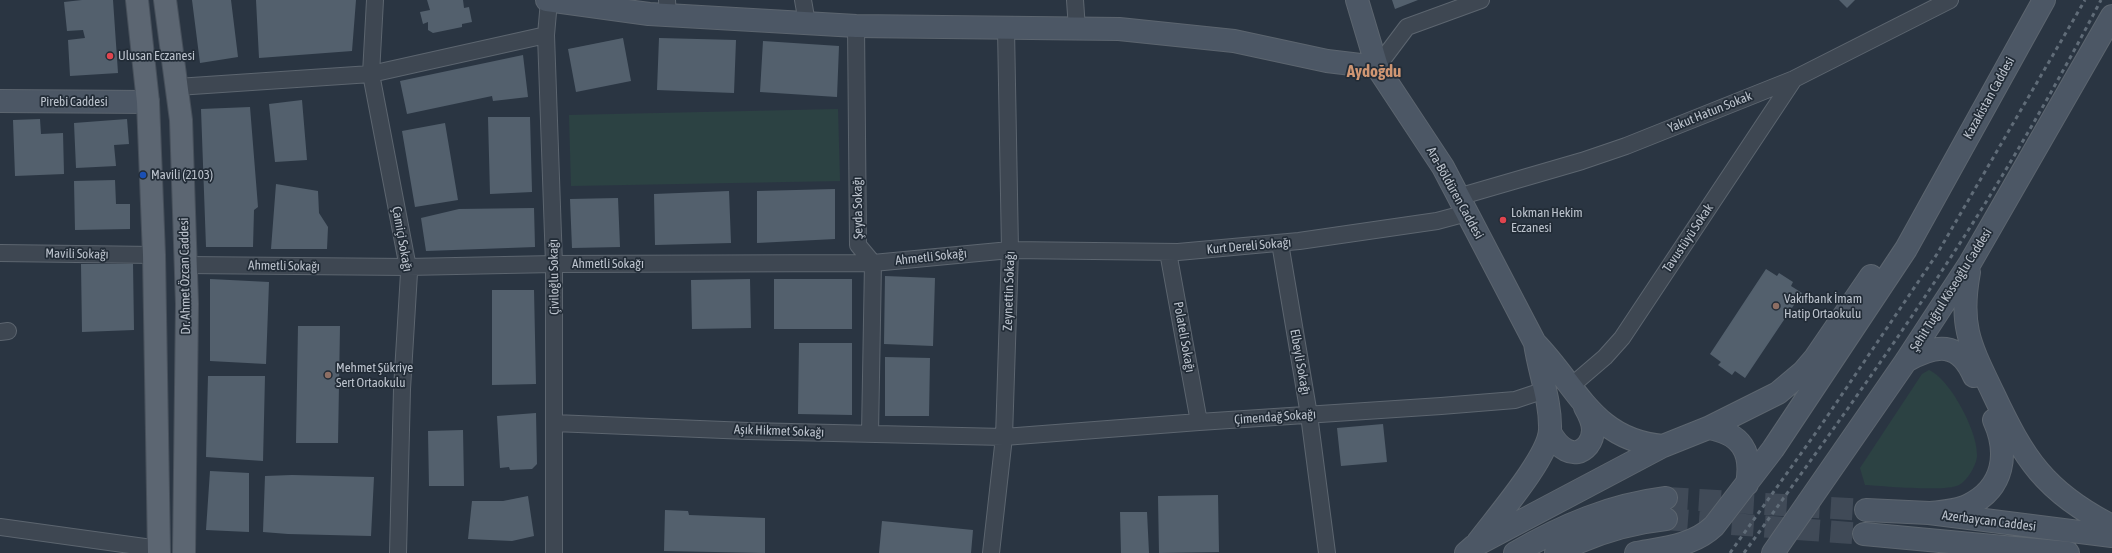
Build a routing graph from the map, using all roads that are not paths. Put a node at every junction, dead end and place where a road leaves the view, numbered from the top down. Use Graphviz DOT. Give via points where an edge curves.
graph roads {
  1 [pos="137,0"];
  2 [pos="165,0"];
  3 [pos="375,0"];
  4 [pos="548,0"];
  5 [pos="803,0"];
  6 [pos="1075,0"];
  7 [pos="1357,0"];
  8 [pos="1481,0"];
  9 [pos="1950,0"];
  10 [pos="2044,0"];
  11 [pos="668,8"];
  12 [pos="2112,16"];
  13 [pos="807,23"];
  14 [pos="856,26"];
  15 [pos="1006,29"];
  16 [pos="1077,29"];
  17 [pos="546,35"];
  18 [pos="1377,67"];
  19 [pos="371,74"];
  20 [pos="1794,79"];
  21 [pos="176,87"];
  22 [pos="0,101"];
  23 [pos="148,102"];
  24 [pos="1934,197"];
  25 [pos="1463,205"];
  26 [pos="1280,243"];
  27 [pos="1010,250"];
  28 [pos="1029,251"];
  29 [pos="1168,252"];
  30 [pos="0,253"];
  31 [pos="154,255"];
  32 [pos="873,263"];
  33 [pos="1970,263"];
  34 [pos="554,264"];
  35 [pos="186,265"];
  36 [pos="408,267"];
  37 [pos="1535,343"];
  38 [pos="1906,361"];
  39 [pos="1570,387"];
  40 [pos="1544,390"];
  41 [pos="1585,407"];
  42 [pos="1309,415"];
  43 [pos="1199,422"];
  44 [pos="554,423"];
  45 [pos="1708,428"];
  46 [pos="1550,432"];
  47 [pos="870,434"];
  48 [pos="1004,437"];
  49 [pos="1664,446"];
  50 [pos="1747,484"];
  51 [pos="1666,498"];
  52 [pos="1866,510"];
  53 [pos="1929,513"];
  54 [pos="1666,519"];
  55 [pos="2112,526"];
  56 [pos="0,527"];
  57 [pos="1864,534"];
  58 [pos="2112,536"];
  59 [pos="1470,550"];
  60 [pos="159,551"];
  61 [pos="184,553"];
  62 [pos="398,553"];
  63 [pos="554,553"];
  64 [pos="990,553"];
  65 [pos="1327,553"];
  66 [pos="1515,553"];
  67 [pos="1556,553"];
  68 [pos="1636,553"];
  69 [pos="1773,553"];
  70 [pos="2068,553"];
  1 -- 23 [label="main road"];
  2 -- 21 [label="main road, Dr. Ahmet Özcan Caddesi"];
  3 -- 19 [label="street, Çamiçi Sokağı"];
  4 -- 11 [label="main road"];
  4 -- 17 [label="street, Çiviloğlu Sokağı"];
  5 -- 13 [label="street"];
  6 -- 16 [label="street"];
  7 -- 18 [label="main road, Ara-Böldüren Caddesi"];
  8 -- 18 [label="street" via="1407,27"];
  9 -- 20 [label="street, Yakut Hatun Sokak"];
  10 -- 24 [label="main road, Kazakistan Caddesi"];
  11 -- 13 [label="main road"];
  12 -- 33 [label="main road, Şehit Tuğrul Köseoğlu Caddesi"];
  13 -- 14 [label="main road"];
  14 -- 15 [label="main road"];
  14 -- 32 [label="street, Şeyda Sokağı" via="858,245"];
  15 -- 16 [label="main road"];
  15 -- 27 [label="street, Zeynettin Sokağı"];
  16 -- 18 [label="main road" via="1119,29 1234,41 1327,61"];
  17 -- 19 [label="street"];
  17 -- 34 [label="street, Çiviloğlu Sokağı"];
  18 -- 25 [label="main road, Ara-Böldüren Caddesi" via="1443,167"];
  19 -- 21 [label="street"];
  19 -- 36 [label="street, Çamiçi Sokağı"];
  20 -- 25 [label="street, Yakut Hatun Sokak" via="1626,146"];
  20 -- 39 [label="street, Tavustüyü Sokak" via="1622,338 1605,357"];
  21 -- 35 [label="main road, Dr. Ahmet Özcan Caddesi" via="181,120"];
  22 -- 23 [label="main road, Pirebi Caddesi"];
  23 -- 31 [label="main road"];
  24 -- 45 [label="main road" via="1882,261 1803,372 1765,401"];
  24 -- 50 [label="main road" via="1892,272 1773,450"];
  25 -- 26 [label="street, Kurt Dereli Sokağı" via="1437,221"];
  25 -- 37 [label="main road, Ara-Böldüren Caddesi"];
  26 -- 29 [label="street, Kurt Dereli Sokağı"];
  26 -- 42 [label="street, Elbeyli Sokağı"];
  27 -- 28 [label="street, Ahmetli Sokağı"];
  27 -- 32 [label="street, Ahmetli Sokağı"];
  27 -- 48 [label="street, Zeynettin Sokağı"];
  28 -- 29 [label="street, Kurt Dereli Sokağı"];
  29 -- 43 [label="street, Polateli Sokağı"];
  30 -- 31 [label="street, Mavili Sokağı"];
  31 -- 60 [label="main road"];
  32 -- 34 [label="street, Ahmetli Sokağı"];
  32 -- 47 [label="street"];
  33 -- 38 [label="main road, Şehit Tuğrul Köseoğlu Caddesi"];
  33 -- 55 [label="main road" via="1964,301 1967,334 1973,352 2014,437 2035,469 2057,490"];
  34 -- 36 [label="street, Ahmetli Sokağı"];
  34 -- 44 [label="street, Çiviloğlu Sokağı"];
  35 -- 36 [label="street, Ahmetli Sokağı"];
  35 -- 61 [label="main road, Dr. Ahmet Özcan Caddesi"];
  36 -- 62 [label="street, Çamiçi Sokağı"];
  37 -- 39 [label="main road, Ara-Böldüren Caddesi"];
  37 -- 40 [label="main road, Ara-Böldüren Caddesi"];
  38 -- 53 [label="main road" via="1938,348 1951,349 1962,355 1970,366 1999,431 2003,448 2003,459 1997,478 1978,500 1958,509"];
  38 -- 69 [label="main road, Şehit Tuğrul Köseoğlu Caddesi"];
  39 -- 41 [label="main road, Ara-Böldüren Caddesi"];
  40 -- 42 [label="street, Çimendağ Sokağı" via="1515,400"];
  40 -- 46 [label="main road, Ara-Böldüren Caddesi"];
  41 -- 46 [label="main road" via="1593,430 1590,442 1582,450 1566,451 1557,444"];
  41 -- 49 [label="main road, Ara-Böldüren Caddesi" via="1637,443"];
  42 -- 43 [label="street, Çimendağ Sokağı"];
  42 -- 65 [label="street, Elbeyli Sokağı"];
  43 -- 48 [label="street, Çimendağ Sokağı"];
  44 -- 47 [label="street, Aşık Hikmet Sokağı"];
  44 -- 63 [label="street, Çiviloğlu Sokağı"];
  45 -- 49 [label="main road"];
  45 -- 50 [label="main road" via="1733,436 1745,449 1750,466"];
  46 -- 59 [label="main road, Ara-Böldüren Caddesi" via="1535,465"];
  47 -- 48 [label="street, Aşık Hikmet Sokağı"];
  48 -- 64 [label="street, Zeynettin Sokağı"];
  49 -- 59 [label="main road"];
  50 -- 68 [label="main road" via="1714,526 1702,536 1686,543"];
  51 -- 66 [label="main road" via="1606,510 1559,529"];
  52 -- 53 [label="main road, Azerbaycan Caddesi"];
  53 -- 58 [label="main road, Azerbaycan Caddesi"];
  54 -- 67 [label="main road" via="1610,531"];
  56 -- 60 [label="street"];
  57 -- 70 [label="main road, Azerbaycan Caddesi"];
}
